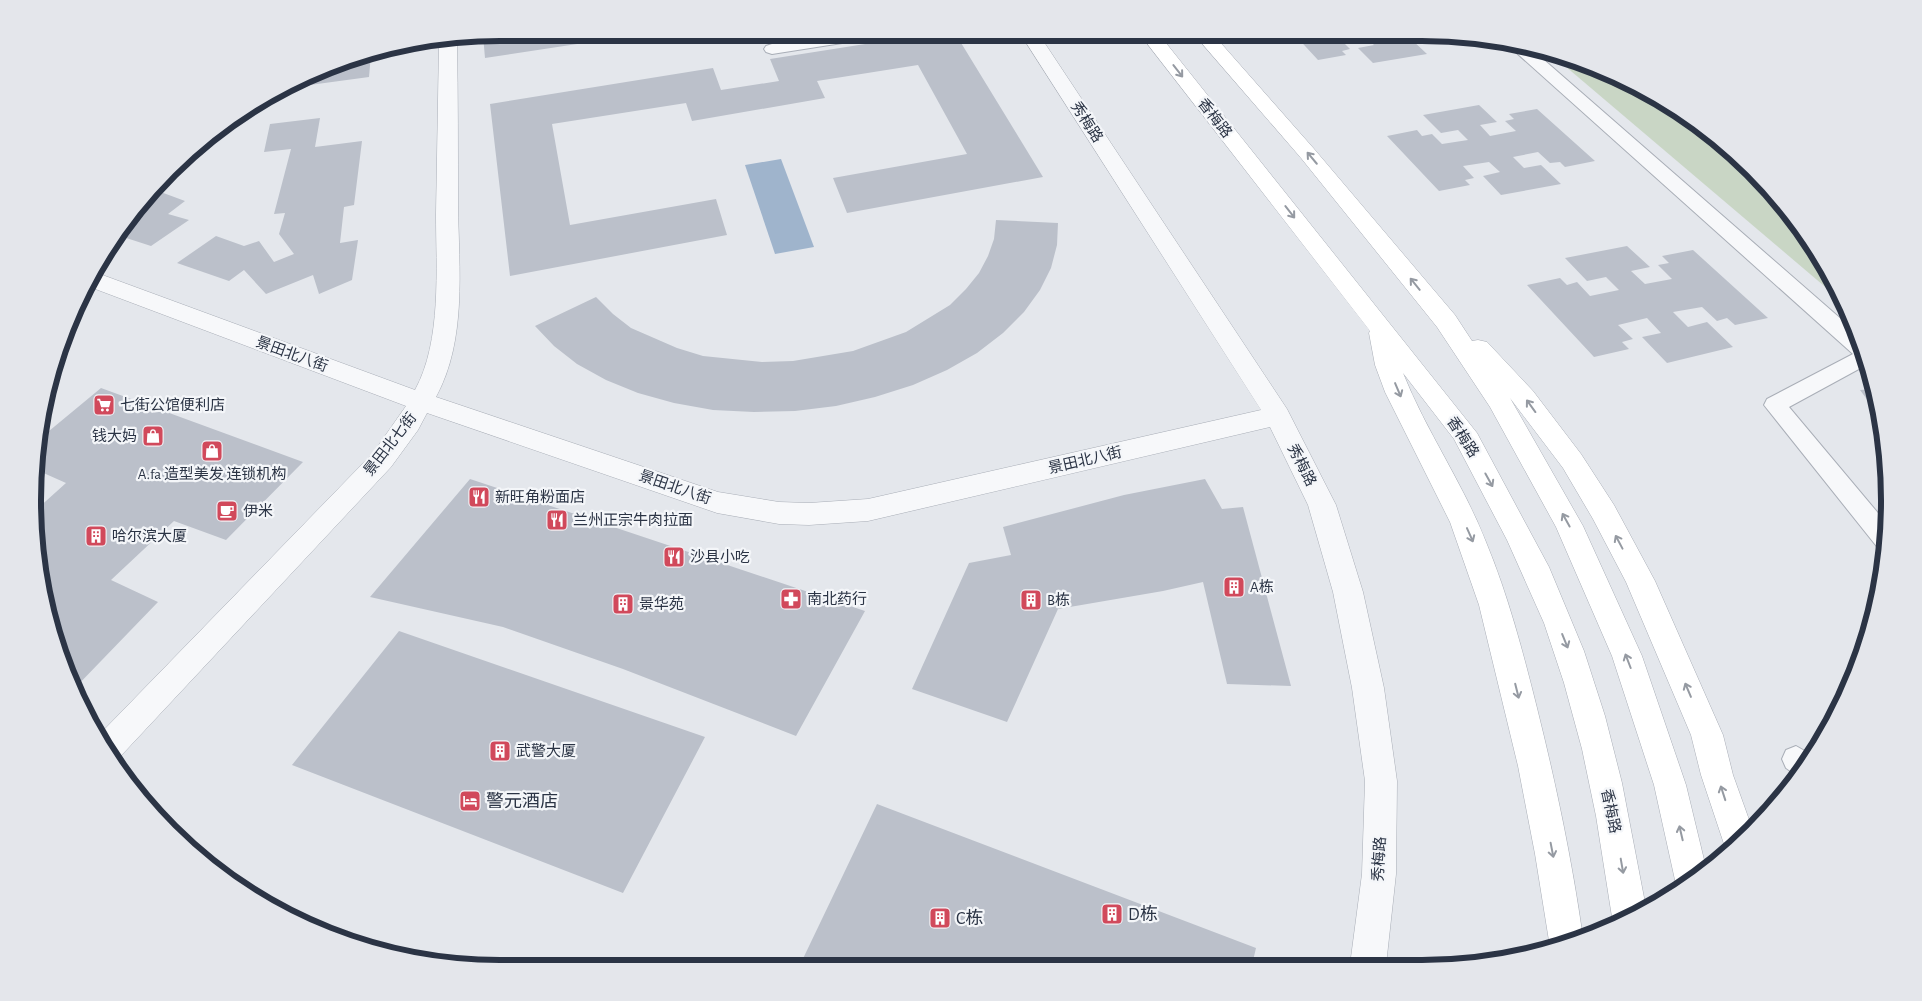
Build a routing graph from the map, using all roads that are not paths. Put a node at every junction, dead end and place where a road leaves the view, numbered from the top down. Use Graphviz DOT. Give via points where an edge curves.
graph roads {
  1 [pos="823,41"];
  2 [pos="1034,41"];
  3 [pos="1154,41"];
  4 [pos="1209,41"];
  5 [pos="448,44"];
  6 [pos="772,49"];
  7 [pos="1527,54"];
  8 [pos="97,281"];
  9 [pos="1446,321"];
  10 [pos="1380,326"];
  11 [pos="1852,342"];
  12 [pos="1858,359"];
  13 [pos="422,402"];
  14 [pos="1278,416"];
  15 [pos="1880,532"];
  16 [pos="112,744"];
  17 [pos="1736,834"];
  18 [pos="1690,873"];
  19 [pos="1629,910"];
  20 [pos="1565,936"];
  21 [pos="1369,960"];
  1 -- 6 [label="lane"];
  2 -- 14 [label="street, 秀梅路"];
  3 -- 10 [label="main road, 香梅路, one-way"];
  9 -- 4 [label="main road, one-way" via="1308,154"];
  5 -- 13 [label="street, 景田北七街" via="447,301 440,354"];
  7 -- 11 [label="lane"];
  8 -- 13 [label="street, 景田北八街"];
  17 -- 9 [label="main road, one-way" via="1707,735 1640,581 1604,514 1572,461 1524,397 1483,351"];
  18 -- 9 [label="main road, one-way" via="1670,785 1650,719 1601,596 1569,526 1500,403"];
  10 -- 19 [label="main road, 香梅路, one-way" via="1464,434 1547,596 1569,651 1598,751"];
  10 -- 20 [label="main road, one-way" via="1389,369 1473,543 1494,606 1539,781"];
  12 -- 15 [label="lane" via="1775,405"];
  13 -- 14 [label="street, 景田北八街" via="717,502 809,514 868,510"];
  13 -- 16 [label="street, 景田北七街" via="382,460"];
  14 -- 21 [label="street, 秀梅路" via="1322,505 1348,592 1368,688 1381,781 1379,874"];
}
